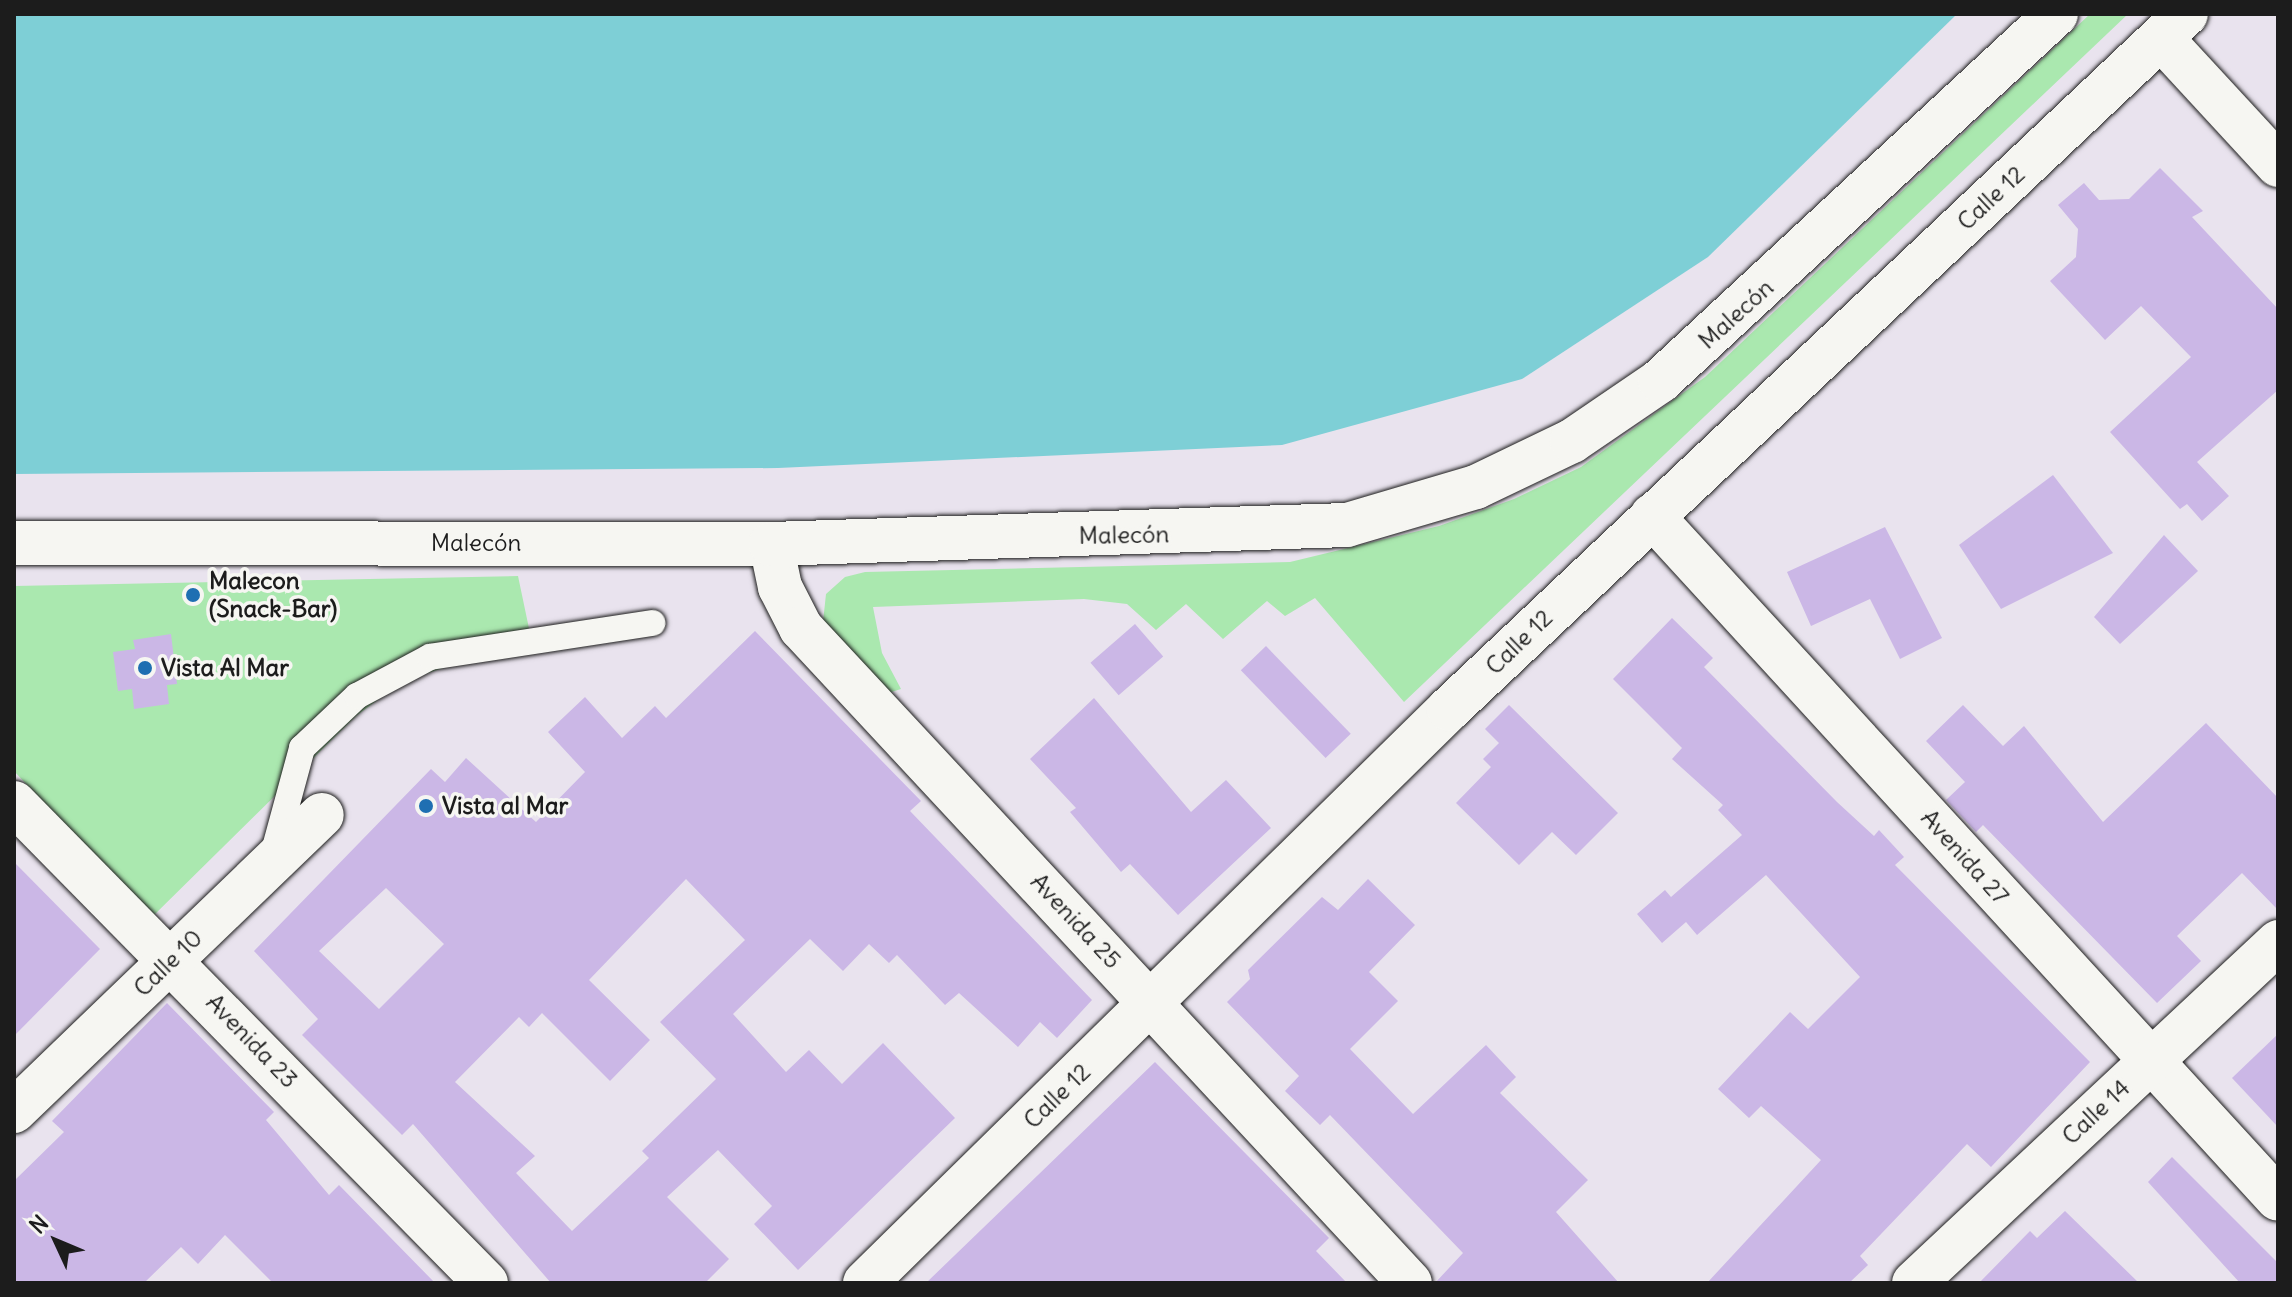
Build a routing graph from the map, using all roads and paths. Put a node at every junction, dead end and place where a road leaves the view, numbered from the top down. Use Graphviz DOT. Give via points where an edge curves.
graph roads {
  1 [pos="2056,14"];
  2 [pos="2174,26"];
  3 [pos="2278,165"];
  4 [pos="1652,516"];
  5 [pos="14,543"];
  6 [pos="771,544"];
  7 [pos="652,623"];
  8 [pos="14,803"];
  9 [pos="322,815"];
  10 [pos="271,863"];
  11 [pos="2278,942"];
  12 [pos="172,959"];
  13 [pos="1153,1003"];
  14 [pos="2151,1061"];
  15 [pos="14,1111"];
  16 [pos="2278,1199"];
  17 [pos="486,1283"];
  18 [pos="865,1283"];
  19 [pos="1410,1283"];
  20 [pos="1914,1283"];
  1 -- 6 [label="street, Malecón" via="1660,381 1572,441 1476,487 1307,530"];
  2 -- 3 [label="street"];
  2 -- 4 [label="street, Calle 12"];
  4 -- 13 [label="street, Calle 12"];
  4 -- 14 [label="street, Avenida 27"];
  5 -- 6 [label="street, Malecón"];
  6 -- 13 [label="street, Avenida 25" via="780,587 801,628"];
  7 -- 10 [label="lane" via="430,657 357,696 302,748"];
  8 -- 12 [label="street, Avenida 23"];
  9 -- 10 [label="street, Calle 10"];
  10 -- 12 [label="street, Calle 10"];
  11 -- 14 [label="street, Calle 14"];
  12 -- 15 [label="street, Calle 10"];
  12 -- 17 [label="street, Avenida 23"];
  13 -- 18 [label="street, Calle 12"];
  13 -- 19 [label="street, Avenida 25"];
  14 -- 16 [label="street, Avenida 27"];
  14 -- 20 [label="street, Calle 14"];
}
